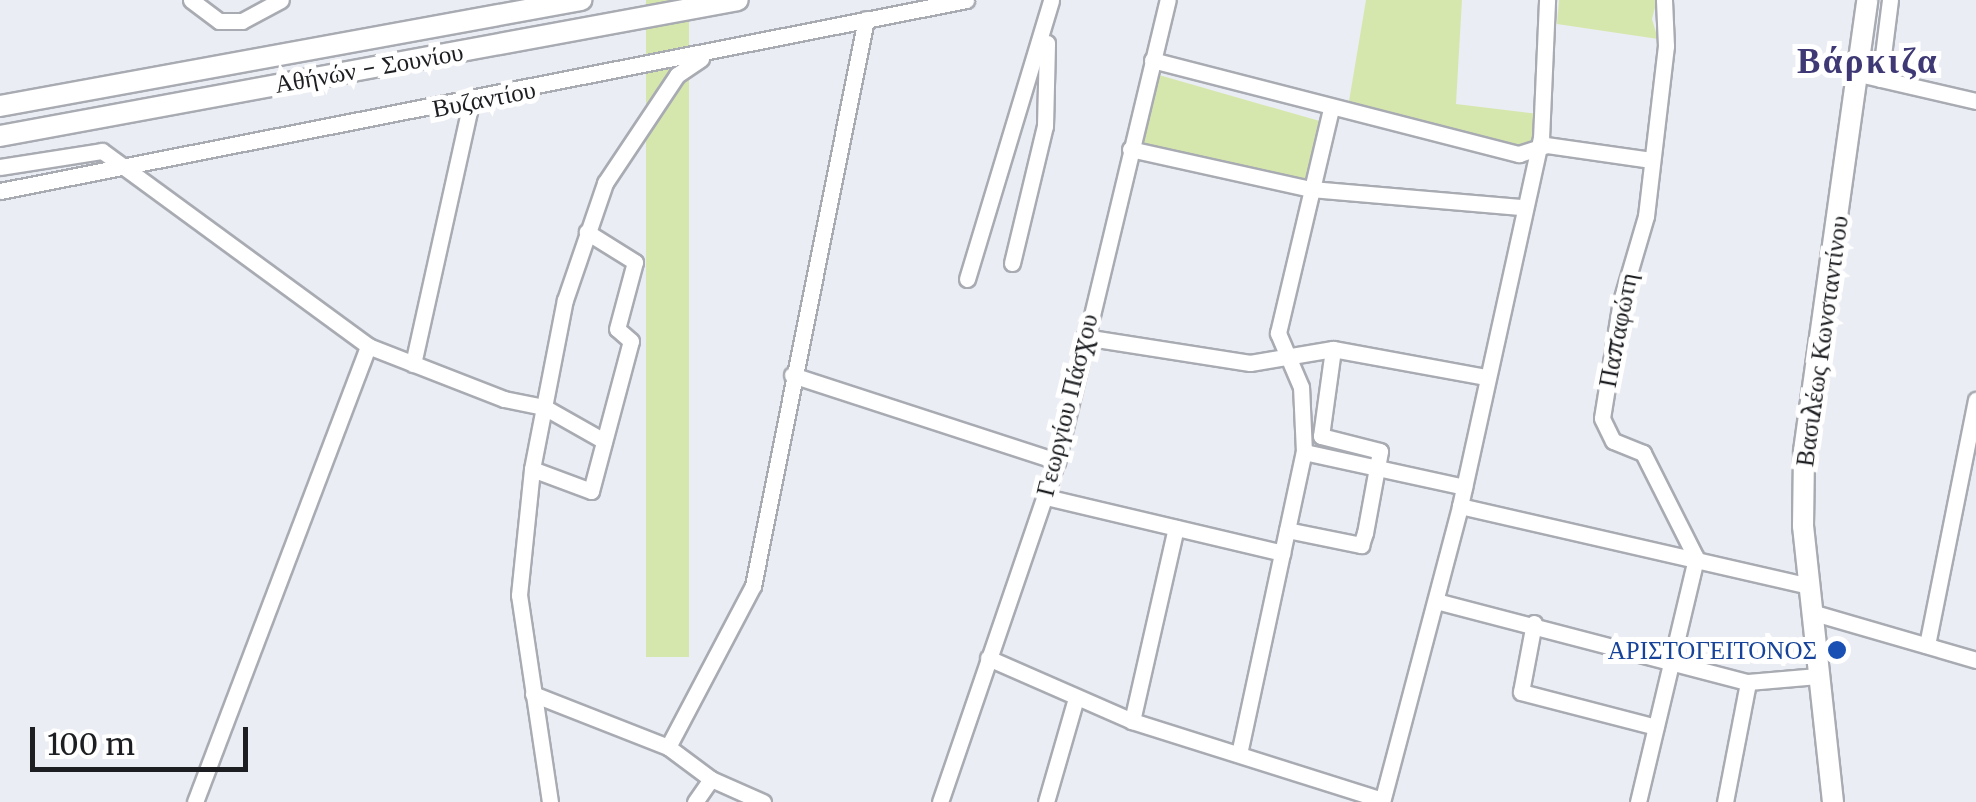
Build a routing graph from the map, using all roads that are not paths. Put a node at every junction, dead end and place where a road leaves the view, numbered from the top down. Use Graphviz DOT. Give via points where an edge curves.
graph roads {
  1 [pos="190,0"];
  2 [pos="281,0"];
  3 [pos="580,0"];
  4 [pos="738,0"];
  5 [pos="966,0"];
  6 [pos="1052,0"];
  7 [pos="1168,0"];
  8 [pos="1547,0"];
  9 [pos="1664,0"];
  10 [pos="1866,0"];
  11 [pos="1890,0"];
  12 [pos="866,19"];
  13 [pos="1046,30"];
  14 [pos="708,54"];
  15 [pos="1152,60"];
  16 [pos="1869,76"];
  17 [pos="1976,101"];
  18 [pos="472,102"];
  19 [pos="0,106"];
  20 [pos="1331,109"];
  21 [pos="0,136"];
  22 [pos="1130,149"];
  23 [pos="1537,149"];
  24 [pos="1651,160"];
  25 [pos="127,164"];
  26 [pos="0,167"];
  27 [pos="1310,189"];
  28 [pos="0,191"];
  29 [pos="1523,207"];
  30 [pos="587,232"];
  31 [pos="1012,263"];
  32 [pos="967,279"];
  33 [pos="1084,337"];
  34 [pos="368,346"];
  35 [pos="1333,349"];
  36 [pos="1287,354"];
  37 [pos="413,364"];
  38 [pos="792,375"];
  39 [pos="1486,377"];
  40 [pos="1976,400"];
  41 [pos="544,407"];
  42 [pos="604,441"];
  43 [pos="1304,452"];
  44 [pos="1057,461"];
  45 [pos="1379,468"];
  46 [pos="532,469"];
  47 [pos="1464,487"];
  48 [pos="1046,497"];
  49 [pos="1460,506"];
  50 [pos="1176,528"];
  51 [pos="1287,530"];
  52 [pos="1282,553"];
  53 [pos="1696,558"];
  54 [pos="1809,586"];
  55 [pos="1436,601"];
  56 [pos="1811,612"];
  57 [pos="1534,624"];
  58 [pos="1926,646"];
  59 [pos="1671,657"];
  60 [pos="988,658"];
  61 [pos="1976,660"];
  62 [pos="1818,676"];
  63 [pos="1748,682"];
  64 [pos="533,694"];
  65 [pos="1076,698"];
  66 [pos="1132,721"];
  67 [pos="1656,726"];
  68 [pos="668,748"];
  69 [pos="1240,754"];
  70 [pos="711,779"];
  71 [pos="1382,801"];
  72 [pos="195,802"];
  73 [pos="550,802"];
  74 [pos="696,802"];
  75 [pos="762,802"];
  76 [pos="940,802"];
  77 [pos="1046,802"];
  78 [pos="1638,802"];
  79 [pos="1725,802"];
  80 [pos="1833,802"];
  1 -- 2 [label="street" via="231,21 266,13"];
  3 -- 19 [label="main road, Αθήνών - Σουνίου"];
  4 -- 21 [label="main road, Αθήνών - Σουνίου"];
  5 -- 12 [label="street, Βυζαντίου"];
  6 -- 13 [label="street"];
  7 -- 15 [label="street, Γεωργίου Πάσχου"];
  8 -- 23 [label="street"];
  9 -- 24 [label="street, Παπαφώτη" via="1666,46"];
  10 -- 16 [label="main road, Βασιλέως Κωνσταντίνου"];
  11 -- 16 [label="street"];
  12 -- 14 [label="street, Βυζαντίου"];
  12 -- 38 [label="street"];
  13 -- 31 [label="street" via="1045,126"];
  13 -- 32 [label="street"];
  14 -- 18 [label="street, Βυζαντίου"];
  14 -- 30 [label="street" via="677,74 605,182"];
  15 -- 20 [label="street"];
  15 -- 22 [label="street, Γεωργίου Πάσχου"];
  16 -- 17 [label="street"];
  16 -- 54 [label="main road, Βασιλέως Κωνσταντίνου" via="1804,451"];
  18 -- 25 [label="street, Βυζαντίου"];
  18 -- 37 [label="street"];
  20 -- 23 [label="street" via="1519,154"];
  20 -- 27 [label="street"];
  22 -- 27 [label="street"];
  22 -- 33 [label="street, Γεωργίου Πάσχου"];
  23 -- 24 [label="street"];
  23 -- 29 [label="street"];
  24 -- 53 [label="street, Παπαφώτη" via="1602,418 1613,441 1644,453"];
  25 -- 26 [label="street" via="102,151"];
  25 -- 28 [label="street, Βυζαντίου"];
  25 -- 34 [label="street"];
  27 -- 29 [label="street"];
  27 -- 36 [label="street" via="1278,333"];
  29 -- 39 [label="street"];
  30 -- 41 [label="street" via="565,300"];
  30 -- 42 [label="street" via="636,262 617,329 631,342"];
  33 -- 36 [label="street" via="1250,362"];
  33 -- 44 [label="street, Γεωργίου Πάσχου"];
  34 -- 37 [label="street"];
  34 -- 72 [label="street"];
  35 -- 36 [label="street"];
  35 -- 39 [label="street"];
  35 -- 45 [label="street" via="1320,436 1380,451"];
  36 -- 43 [label="street" via="1301,387"];
  37 -- 41 [label="street"];
  38 -- 44 [label="street"];
  38 -- 68 [label="street" via="753,586"];
  39 -- 47 [label="street"];
  40 -- 58 [label="street"];
  41 -- 42 [label="street"];
  41 -- 46 [label="street"];
  42 -- 46 [label="street" via="589,493"];
  43 -- 45 [label="street"];
  43 -- 51 [label="street"];
  44 -- 48 [label="street, Γεωργίου Πάσχου"];
  45 -- 47 [label="street"];
  45 -- 51 [label="street" via="1361,545"];
  46 -- 64 [label="street" via="520,595"];
  47 -- 49 [label="street"];
  48 -- 50 [label="street"];
  48 -- 60 [label="street, Γεωργίου Πάσχου"];
  49 -- 53 [label="street"];
  49 -- 55 [label="street"];
  50 -- 52 [label="street"];
  50 -- 66 [label="street"];
  51 -- 52 [label="street"];
  52 -- 69 [label="street"];
  53 -- 54 [label="street"];
  53 -- 59 [label="street"];
  54 -- 56 [label="main road, Βασιλέως Κωνσταντίνου"];
  55 -- 57 [label="street"];
  55 -- 71 [label="street"];
  56 -- 58 [label="street"];
  56 -- 62 [label="main road, Βασιλέως Κωνσταντίνου"];
  57 -- 59 [label="street"];
  57 -- 67 [label="street" via="1520,692"];
  58 -- 61 [label="street"];
  59 -- 63 [label="street"];
  59 -- 67 [label="street"];
  60 -- 65 [label="street"];
  60 -- 76 [label="street, Γεωργίου Πάσχου"];
  62 -- 63 [label="street"];
  62 -- 80 [label="main road, Βασιλέως Κωνσταντίνου"];
  63 -- 79 [label="street"];
  64 -- 68 [label="street"];
  64 -- 73 [label="street"];
  65 -- 66 [label="street"];
  65 -- 77 [label="street"];
  66 -- 69 [label="street"];
  67 -- 78 [label="street"];
  68 -- 70 [label="street"];
  69 -- 71 [label="street"];
  70 -- 74 [label="street"];
  70 -- 75 [label="street"];
}
